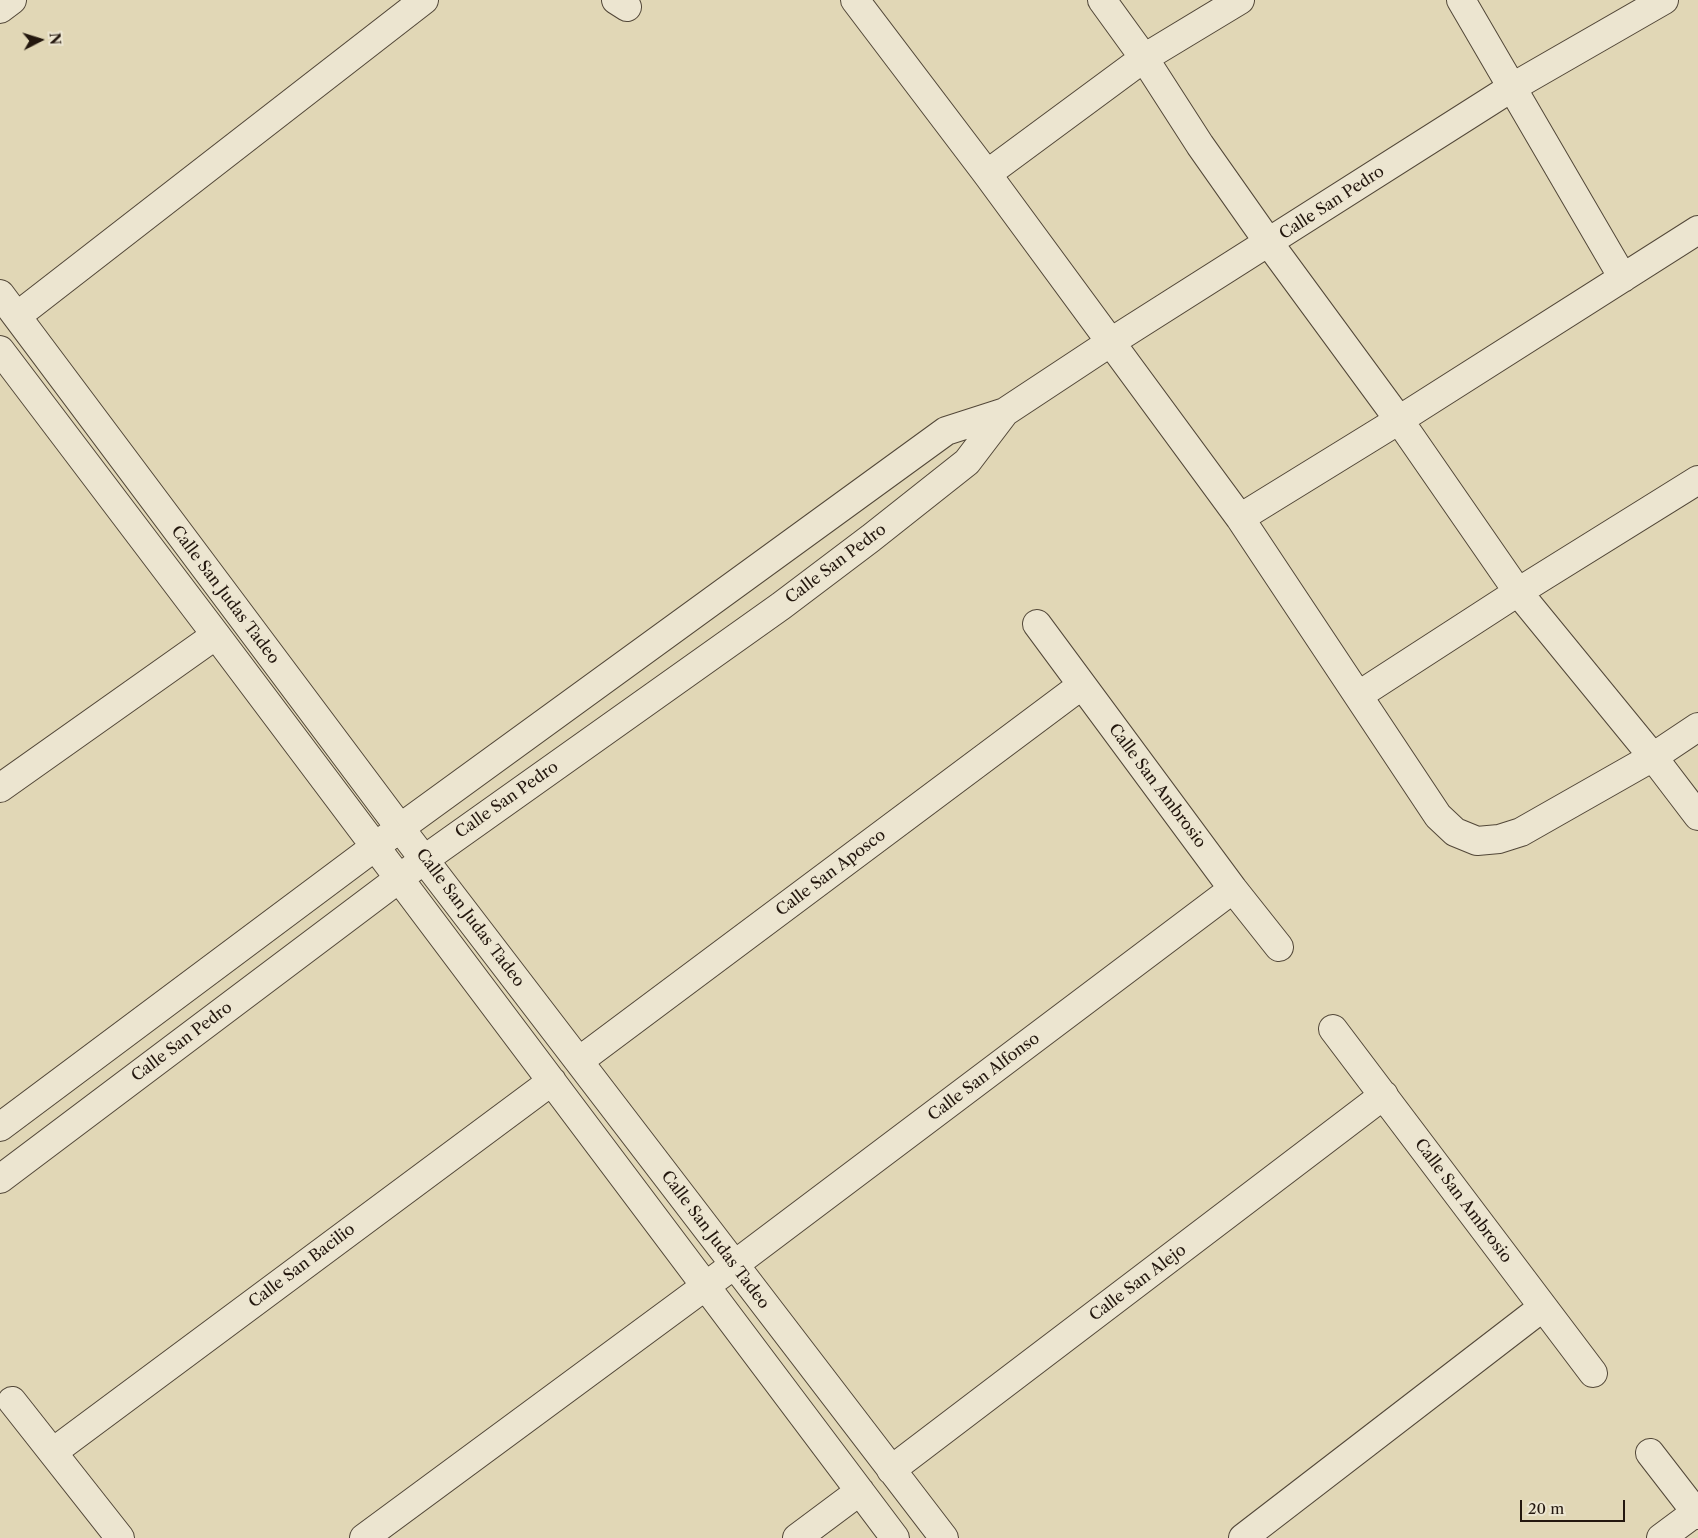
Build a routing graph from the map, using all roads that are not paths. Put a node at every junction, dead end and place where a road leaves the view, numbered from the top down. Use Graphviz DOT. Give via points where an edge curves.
graph roads {
  1 [pos="12,0"];
  2 [pos="424,0"];
  3 [pos="855,0"];
  4 [pos="1102,0"];
  5 [pos="1240,0"];
  6 [pos="1461,0"];
  7 [pos="1664,0"];
  8 [pos="0,9"];
  9 [pos="1144,58"];
  10 [pos="1511,88"];
  11 [pos="987,174"];
  12 [pos="1698,230"];
  13 [pos="1269,243"];
  14 [pos="1623,278"];
  15 [pos="0,294"];
  16 [pos="17,316"];
  17 [pos="1112,342"];
  18 [pos="0,350"];
  19 [pos="1005,412"];
  20 [pos="1399,420"];
  21 [pos="1698,480"];
  22 [pos="1240,518"];
  23 [pos="1518,592"];
  24 [pos="1037,624"];
  25 [pos="216,635"];
  26 [pos="1082,685"];
  27 [pos="1359,695"];
  28 [pos="1698,727"];
  29 [pos="1653,757"];
  30 [pos="0,788"];
  31 [pos="1698,816"];
  32 [pos="400,828"];
  33 [pos="376,846"];
  34 [pos="424,858"];
  35 [pos="399,878"];
  36 [pos="1233,889"];
  37 [pos="1279,947"];
  38 [pos="1333,1029"];
  39 [pos="579,1061"];
  40 [pos="552,1081"];
  41 [pos="1384,1096"];
  42 [pos="0,1127"];
  43 [pos="0,1179"];
  44 [pos="734,1265"];
  45 [pos="705,1285"];
  46 [pos="1543,1306"];
  47 [pos="1593,1373"];
  48 [pos="12,1401"];
  49 [pos="53,1452"];
  50 [pos="1650,1453"];
  51 [pos="891,1470"];
  52 [pos="860,1491"];
  53 [pos="1697,1514"];
  54 [pos="120,1538"];
  55 [pos="364,1538"];
  56 [pos="797,1538"];
  57 [pos="895,1538"];
  58 [pos="944,1538"];
  59 [pos="1243,1538"];
  60 [pos="1661,1538"];
  1 -- 8 [label="street"];
  2 -- 16 [label="street"];
  3 -- 11 [label="street"];
  4 -- 9 [label="street"];
  5 -- 9 [label="street"];
  6 -- 10 [label="street"];
  7 -- 10 [label="street, Calle San Pedro"];
  9 -- 11 [label="street"];
  9 -- 13 [label="street"];
  10 -- 13 [label="street, Calle San Pedro"];
  10 -- 14 [label="street"];
  11 -- 17 [label="street"];
  12 -- 14 [label="street"];
  13 -- 17 [label="street, Calle San Pedro"];
  13 -- 20 [label="street"];
  14 -- 20 [label="street"];
  15 -- 16 [label="street, Calle San Judas Tadeo"];
  16 -- 32 [label="street, Calle San Judas Tadeo"];
  17 -- 19 [label="street, Calle San Pedro"];
  17 -- 22 [label="street"];
  18 -- 25 [label="street, Calle San Judas Tadeo"];
  19 -- 32 [label="street, Calle San Pedro" via="946,431"];
  19 -- 34 [label="street, Calle San Pedro" via="967,462 871,538 781,606"];
  20 -- 22 [label="street"];
  20 -- 23 [label="street"];
  21 -- 23 [label="street"];
  22 -- 27 [label="street"];
  23 -- 27 [label="street"];
  23 -- 29 [label="street"];
  24 -- 26 [label="street, Calle San Ambrosio"];
  25 -- 30 [label="street"];
  25 -- 33 [label="street, Calle San Judas Tadeo"];
  26 -- 36 [label="street, Calle San Ambrosio"];
  26 -- 39 [label="street, Calle San Aposco"];
  27 -- 29 [label="street" via="1438,816 1455,832 1477,841 1522,832"];
  28 -- 29 [label="street"];
  29 -- 31 [label="street"];
  32 -- 33 [label="street, Calle San Pedro"];
  32 -- 34 [label="street, Calle San Judas Tadeo"];
  33 -- 35 [label="street, Calle San Judas Tadeo"];
  33 -- 42 [label="street, Calle San Pedro"];
  34 -- 35 [label="street, Calle San Pedro"];
  34 -- 39 [label="street, Calle San Judas Tadeo"];
  35 -- 40 [label="street, Calle San Judas Tadeo"];
  35 -- 43 [label="street, Calle San Pedro"];
  36 -- 37 [label="street, Calle San Ambrosio"];
  36 -- 44 [label="street, Calle San Alfonso"];
  38 -- 41 [label="street, Calle San Ambrosio"];
  39 -- 44 [label="street, Calle San Judas Tadeo"];
  40 -- 45 [label="street, Calle San Judas Tadeo"];
  40 -- 49 [label="street, Calle San Bacilio"];
  41 -- 46 [label="street, Calle San Ambrosio"];
  41 -- 51 [label="street, Calle San Alejo"];
  44 -- 45 [label="street"];
  44 -- 51 [label="street, Calle San Judas Tadeo"];
  45 -- 52 [label="street, Calle San Judas Tadeo"];
  45 -- 55 [label="street"];
  46 -- 47 [label="street, Calle San Ambrosio"];
  46 -- 59 [label="street"];
  48 -- 49 [label="street"];
  49 -- 54 [label="street"];
  50 -- 53 [label="street"];
  51 -- 58 [label="street, Calle San Judas Tadeo"];
  52 -- 56 [label="street"];
  52 -- 57 [label="street, Calle San Judas Tadeo"];
  53 -- 60 [label="street"];
}
